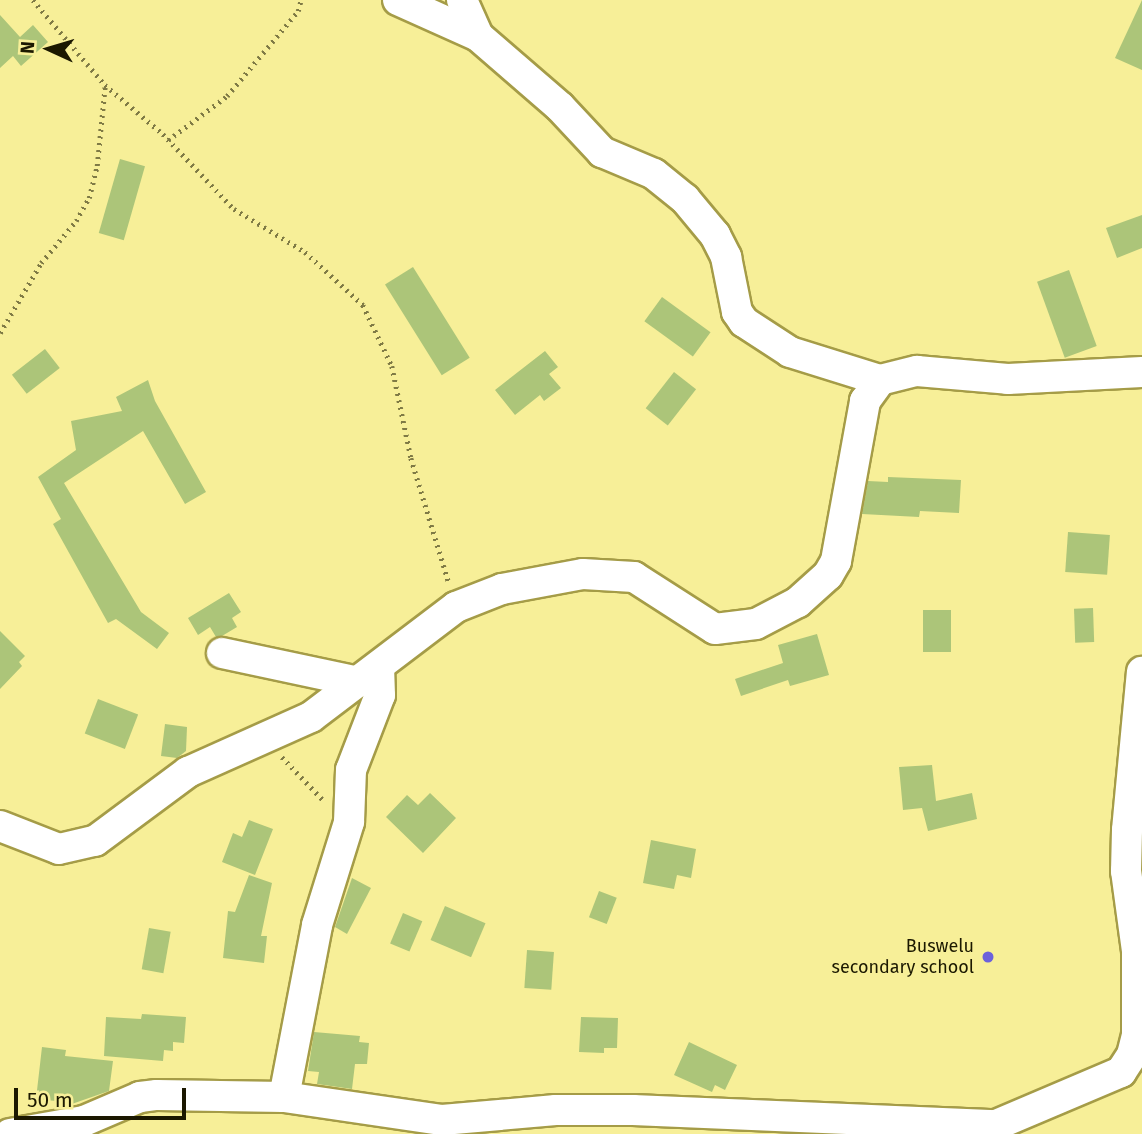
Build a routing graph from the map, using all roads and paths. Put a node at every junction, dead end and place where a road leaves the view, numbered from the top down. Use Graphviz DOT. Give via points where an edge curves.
graph roads {
  1 [pos="33,0"];
  2 [pos="301,0"];
  3 [pos="398,0"];
  4 [pos="462,0"];
  5 [pos="478,36"];
  6 [pos="105,85"];
  7 [pos="168,140"];
  8 [pos="0,333"];
  9 [pos="1142,372"];
  10 [pos="880,380"];
  11 [pos="456,607"];
  12 [pos="222,653"];
  13 [pos="1142,672"];
  14 [pos="368,675"];
  15 [pos="269,739"];
  16 [pos="349,821"];
  17 [pos="0,826"];
  18 [pos="1131,1073"];
  19 [pos="285,1097"];
  20 [pos="629,1122"];
  21 [pos="993,1129"];
  22 [pos="10,1134"];
  1 -- 6 [label="path"];
  2 -- 7 [label="path" via="298,11 227,96"];
  3 -- 5 [label="street"];
  4 -- 5 [label="street"];
  5 -- 10 [label="street" via="560,107 602,152 654,174 685,199 715,235 726,257 737,312 752,329 790,352"];
  6 -- 7 [label="path"];
  6 -- 8 [label="path" via="89,198 41,262"];
  7 -- 11 [label="path" via="234,209 305,252 363,305 392,366 411,458"];
  9 -- 10 [label="street" via="1008,379 917,371"];
  10 -- 11 [label="street" via="865,401 836,561 828,575 782,613 756,624 715,629 649,583 634,577 583,574 502,589"];
  11 -- 14 [label="street"];
  12 -- 14 [label="street"];
  13 -- 18 [label="street" via="1127,830 1126,870 1137,951 1137,1035"];
  14 -- 15 [label="street" via="311,717"];
  14 -- 16 [label="street" via="380,695 351,770"];
  15 -- 16 [label="path" via="313,792"];
  15 -- 17 [label="street" via="188,772 148,797 113,830 76,848 38,844"];
  16 -- 19 [label="street" via="317,925"];
  18 -- 21 [label="street"];
  19 -- 20 [label="street" via="430,1119 556,1110"];
  19 -- 22 [label="street" via="141,1097 84,1121"];
  20 -- 21 [label="street"];
}
